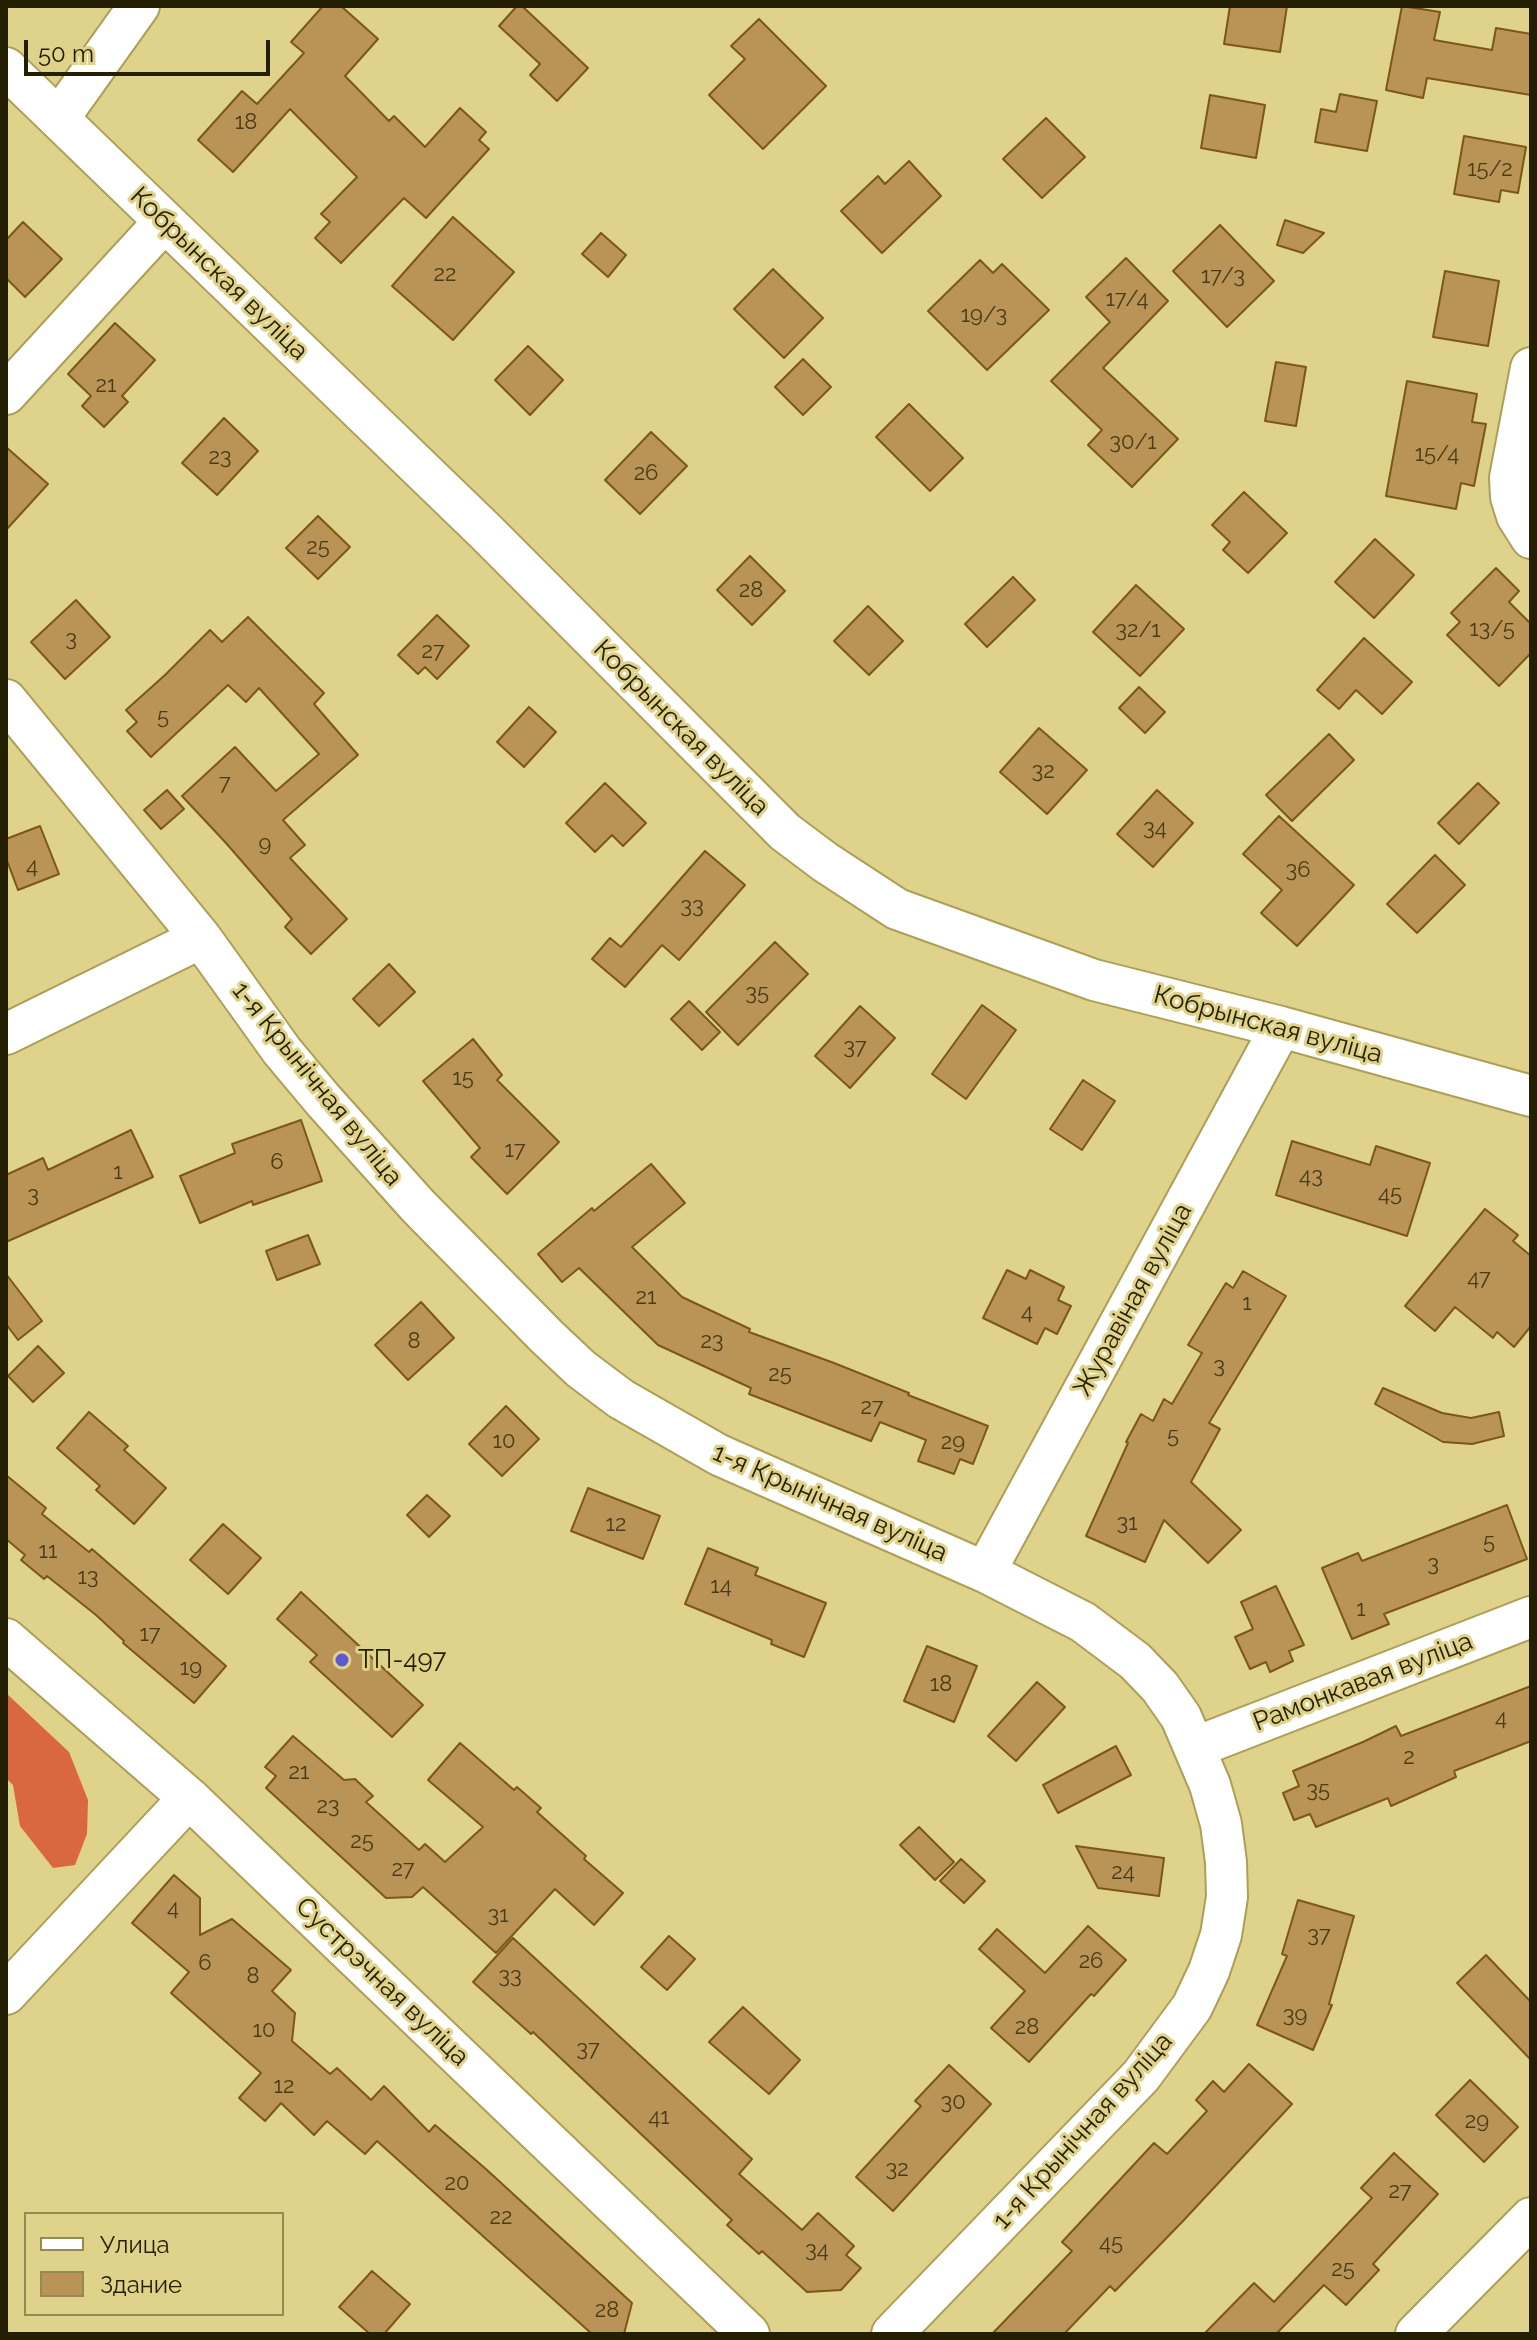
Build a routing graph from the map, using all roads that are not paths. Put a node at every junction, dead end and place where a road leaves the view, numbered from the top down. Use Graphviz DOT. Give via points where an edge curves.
graph roads {
  1 [pos="139,6"];
  2 [pos="6,68"];
  3 [pos="59,118"];
  4 [pos="164,222"];
  5 [pos="1531,368"];
  6 [pos="6,394"];
  7 [pos="1531,538"];
  8 [pos="6,700"];
  9 [pos="201,938"];
  10 [pos="1281,1027"];
  11 [pos="6,1034"];
  12 [pos="1531,1096"];
  13 [pos="985,1572"];
  14 [pos="1531,1617"];
  15 [pos="6,1639"];
  16 [pos="1196,1747"];
  17 [pos="189,1798"];
  18 [pos="6,1994"];
  19 [pos="1531,2218"];
  20 [pos="749,2334"];
  21 [pos="892,2334"];
  22 [pos="1416,2334"];
  1 -- 3 [label="street"];
  2 -- 3 [label="street, Кобрынская вуліца"];
  3 -- 4 [label="street, Кобрынская вуліца"];
  4 -- 6 [label="street"];
  4 -- 10 [label="street, Кобрынская вуліца" via="486,532 785,832 825,862 897,909 1094,980"];
  5 -- 7 [label="street" via="1510,478 1517,516"];
  8 -- 9 [label="street, 1-я Крынічная вуліца"];
  9 -- 11 [label="street"];
  9 -- 13 [label="street, 1-я Крынічная вуліца" via="282,1051 367,1150 581,1369 621,1399 719,1455"];
  10 -- 12 [label="street, Кобрынская вуліца"];
  10 -- 13 [label="street, Журавіная вуліца"];
  13 -- 16 [label="street, 1-я Крынічная вуліца" via="1110,1639 1160,1687"];
  14 -- 16 [label="street, Рамонкавая вуліца"];
  15 -- 17 [label="street, Сустрэчная вуліца"];
  16 -- 21 [label="street, 1-я Крынічная вуліца" via="1221,1824 1227,1897 1221,1935 1192,2007 1133,2085"];
  17 -- 18 [label="street"];
  17 -- 20 [label="street, Сустрэчная вуліца"];
  19 -- 22 [label="street"];
}
